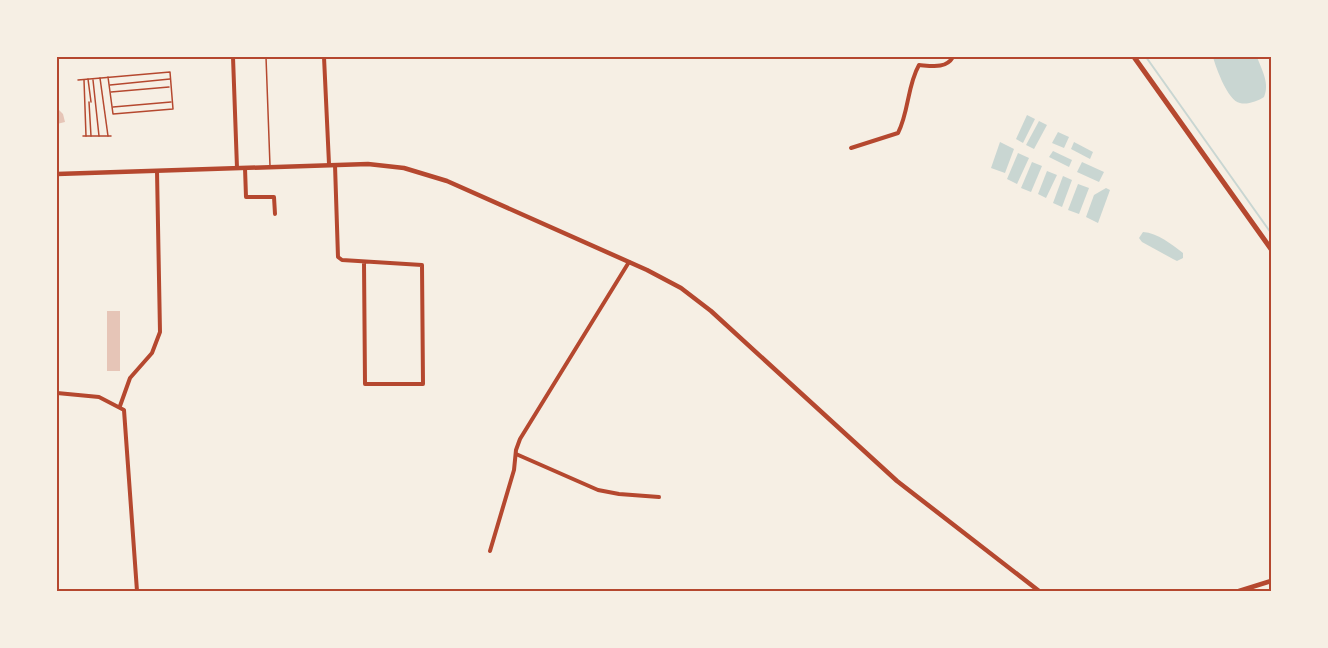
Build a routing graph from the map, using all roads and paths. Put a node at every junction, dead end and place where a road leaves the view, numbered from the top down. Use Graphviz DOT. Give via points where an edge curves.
graph roads {
  1 [pos="233,57"];
  2 [pos="266,57"];
  3 [pos="324,57"];
  4 [pos="953,57"];
  5 [pos="1134,57"];
  6 [pos="108,77"];
  7 [pos="100,78"];
  8 [pos="84,79"];
  9 [pos="88,79"];
  10 [pos="93,79"];
  11 [pos="170,79"];
  12 [pos="78,80"];
  13 [pos="109,85"];
  14 [pos="171,87"];
  15 [pos="110,92"];
  16 [pos="172,102"];
  17 [pos="112,107"];
  18 [pos="91,136"];
  19 [pos="99,136"];
  20 [pos="851,148"];
  21 [pos="332,164"];
  22 [pos="270,167"];
  23 [pos="237,168"];
  24 [pos="245,168"];
  25 [pos="157,171"];
  26 [pos="57,174"];
  27 [pos="275,214"];
  28 [pos="1271,249"];
  29 [pos="364,262"];
  30 [pos="629,262"];
  31 [pos="57,393"];
  32 [pos="120,406"];
  33 [pos="516,454"];
  34 [pos="658,497"];
  35 [pos="490,551"];
  36 [pos="1271,581"];
  37 [pos="137,591"];
  38 [pos="1039,591"];
  39 [pos="1239,591"];
  1 -- 23 [label="street"];
  2 -- 22 [label="lane"];
  3 -- 21 [label="street"];
  4 -- 20 [label="street" via="944,65 919,65 898,133"];
  5 -- 28 [label="main road"];
  6 -- 7 [label="path"];
  6 -- 11 [label="path" via="170,72"];
  6 -- 13 [label="path"];
  7 -- 10 [label="path"];
  7 -- 19 [label="path" via="110,136"];
  8 -- 9 [label="path"];
  8 -- 12 [label="path"];
  8 -- 18 [label="path" via="84,136"];
  9 -- 10 [label="path"];
  9 -- 18 [label="path"];
  10 -- 19 [label="path"];
  11 -- 13 [label="path"];
  11 -- 14 [label="path"];
  13 -- 15 [label="path"];
  14 -- 15 [label="path"];
  14 -- 16 [label="path"];
  15 -- 17 [label="path"];
  16 -- 17 [label="path"];
  16 -- 17 [label="path" via="172,109 138,112 113,114"];
  18 -- 19 [label="path"];
  21 -- 22 [label="street"];
  21 -- 29 [label="street" via="338,257"];
  21 -- 30 [label="street" via="385,165 438,178"];
  22 -- 24 [label="street"];
  23 -- 24 [label="street"];
  23 -- 25 [label="street"];
  24 -- 27 [label="street" via="246,197 274,196"];
  25 -- 26 [label="street"];
  25 -- 32 [label="street" via="160,332 152,353 130,378"];
  29 -- 29 [label="street" via="422,265 423,384 365,384"];
  30 -- 33 [label="street" via="531,417"];
  30 -- 38 [label="street" via="672,283 699,302 897,482"];
  31 -- 32 [label="street" via="99,397"];
  32 -- 37 [label="street" via="126,418"];
  33 -- 34 [label="street" via="598,490"];
  33 -- 35 [label="street"];
  36 -- 39 [label="street"];
}
